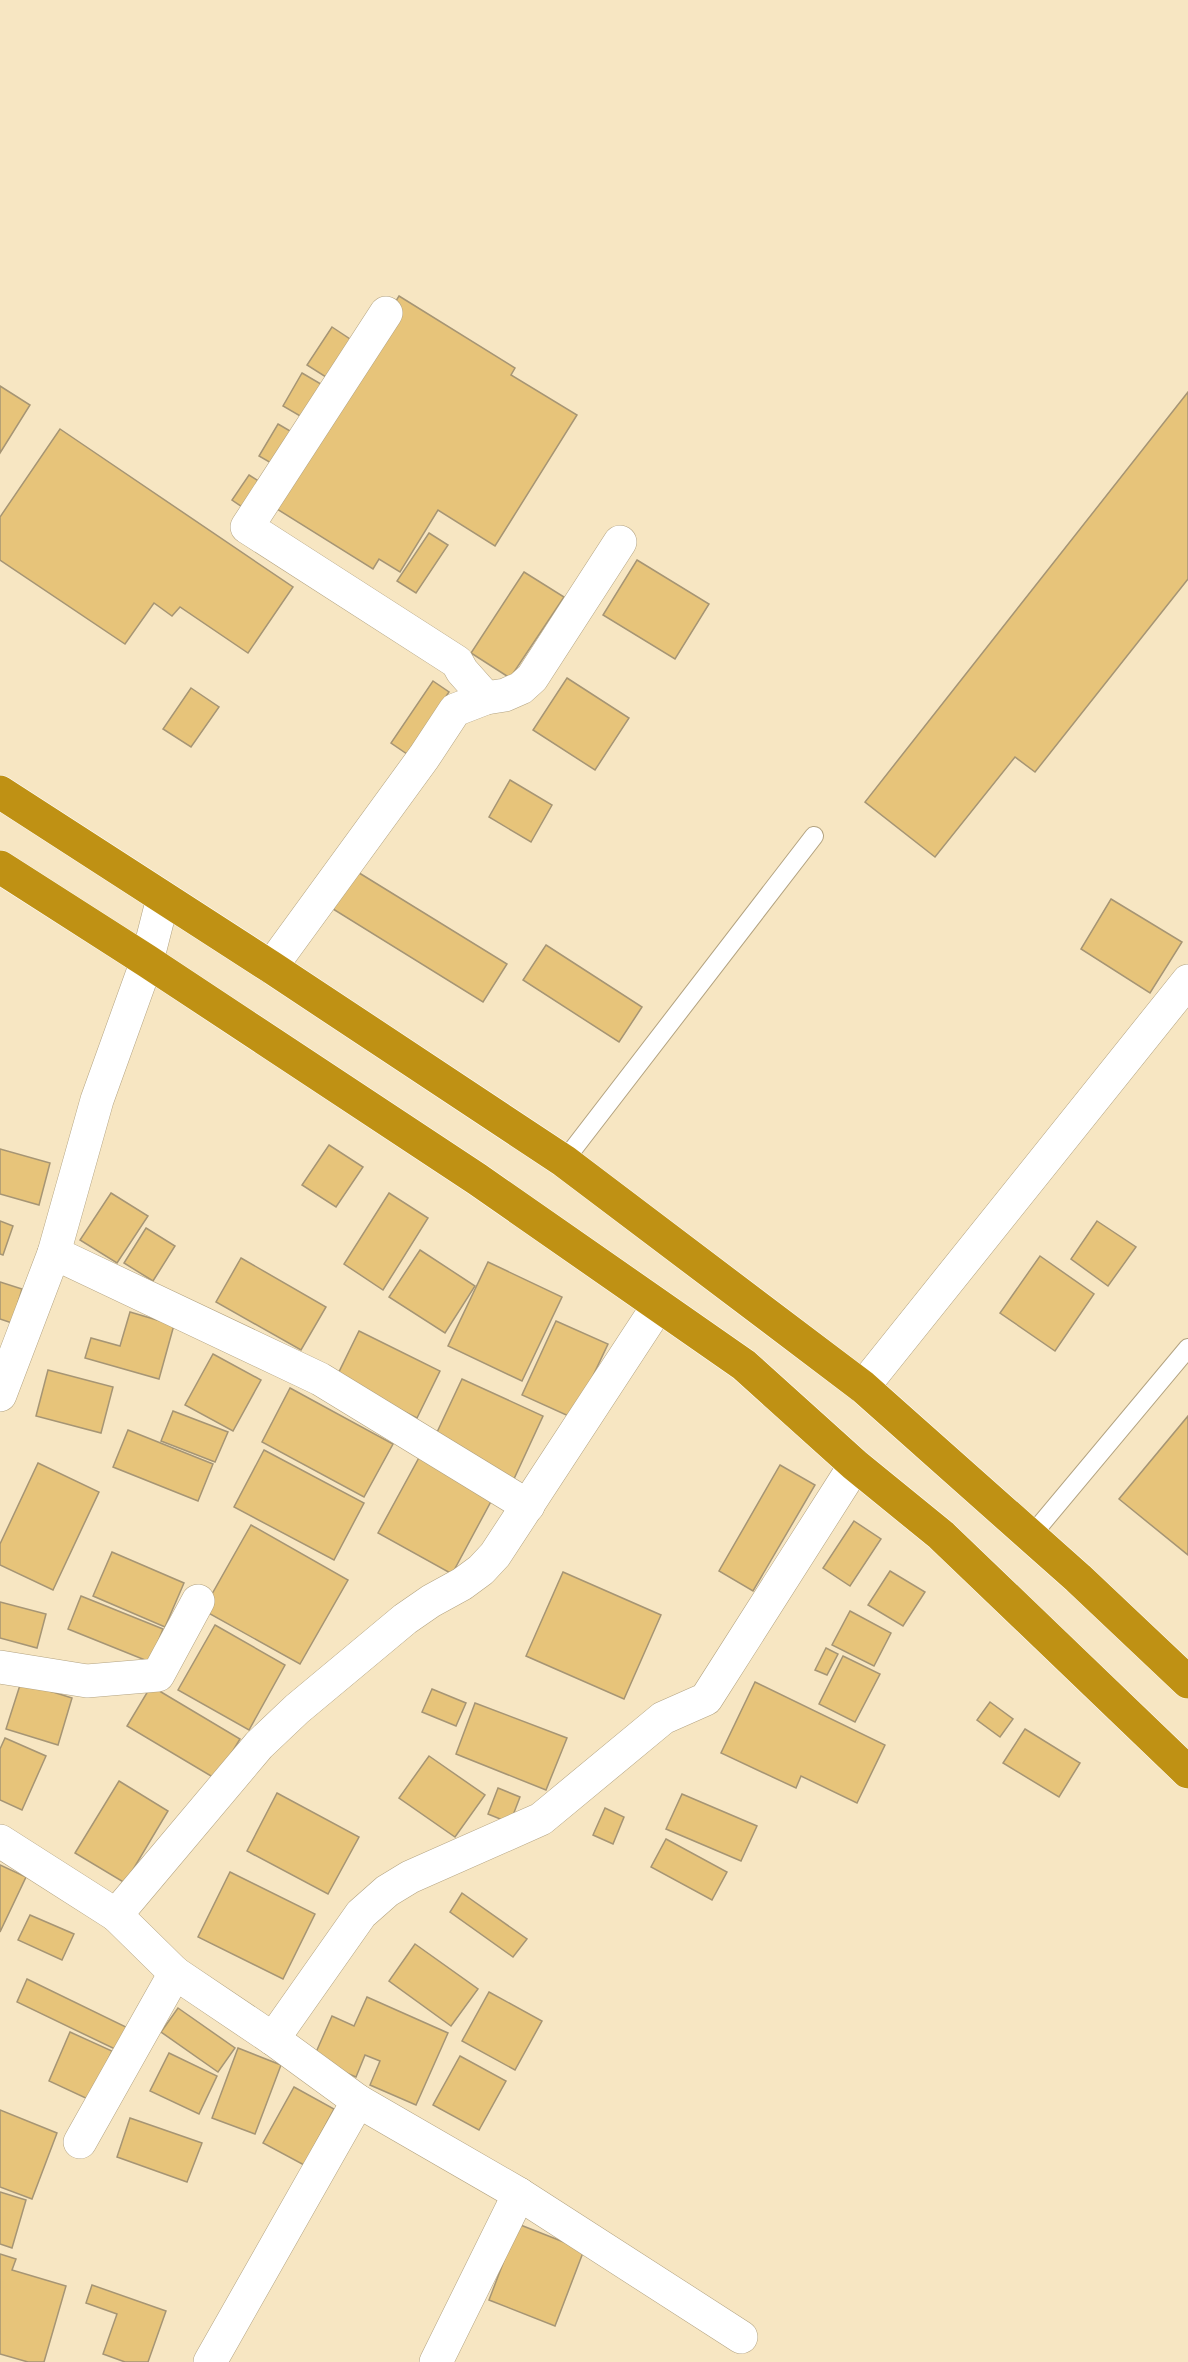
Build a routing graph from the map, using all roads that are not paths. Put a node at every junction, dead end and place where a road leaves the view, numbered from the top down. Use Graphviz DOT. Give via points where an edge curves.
graph roads {
  1 [pos="386,313"];
  2 [pos="620,542"];
  3 [pos="486,698"];
  4 [pos="0,792"];
  5 [pos="814,836"];
  6 [pos="0,867"];
  7 [pos="163,898"];
  8 [pos="147,961"];
  9 [pos="271,967"];
  10 [pos="1188,981"];
  11 [pos="564,1161"];
  12 [pos="54,1253"];
  13 [pos="658,1305"];
  14 [pos="1188,1348"];
  15 [pos="864,1387"];
  16 [pos="0,1395"];
  17 [pos="855,1465"];
  18 [pos="528,1506"];
  19 [pos="1031,1536"];
  20 [pos="198,1601"];
  21 [pos="0,1667"];
  22 [pos="1188,1682"];
  23 [pos="1188,1772"];
  24 [pos="0,1841"];
  25 [pos="116,1915"];
  26 [pos="175,1974"];
  27 [pos="273,2039"];
  28 [pos="358,2101"];
  29 [pos="80,2142"];
  30 [pos="519,2194"];
  31 [pos="741,2337"];
  32 [pos="210,2362"];
  33 [pos="436,2362"];
  1 -- 3 [label="street" via="247,527 457,662"];
  2 -- 3 [label="street" via="532,678 513,692"];
  3 -- 9 [label="street" via="455,710"];
  4 -- 7 [label="highway"];
  5 -- 11 [label="lane"];
  6 -- 8 [label="highway"];
  7 -- 8 [label="street"];
  7 -- 9 [label="highway"];
  8 -- 12 [label="street" via="97,1100"];
  8 -- 13 [label="highway" via="477,1179"];
  9 -- 11 [label="highway"];
  10 -- 15 [label="street"];
  11 -- 15 [label="highway"];
  12 -- 16 [label="street"];
  12 -- 18 [label="street" via="320,1379"];
  13 -- 17 [label="highway" via="744,1365"];
  13 -- 18 [label="street"];
  14 -- 19 [label="lane"];
  15 -- 19 [label="highway"];
  17 -- 23 [label="highway" via="940,1535"];
  17 -- 27 [label="street" via="706,1699 663,1718 540,1819 387,1891 362,1914"];
  18 -- 25 [label="street" via="481,1570 405,1619 297,1708 259,1745"];
  19 -- 22 [label="highway"];
  20 -- 21 [label="street" via="158,1675 87,1681"];
  24 -- 25 [label="street"];
  25 -- 26 [label="street"];
  26 -- 27 [label="street"];
  26 -- 29 [label="street"];
  27 -- 28 [label="street"];
  28 -- 30 [label="street"];
  28 -- 32 [label="street"];
  30 -- 31 [label="street"];
  30 -- 33 [label="street"];
}
